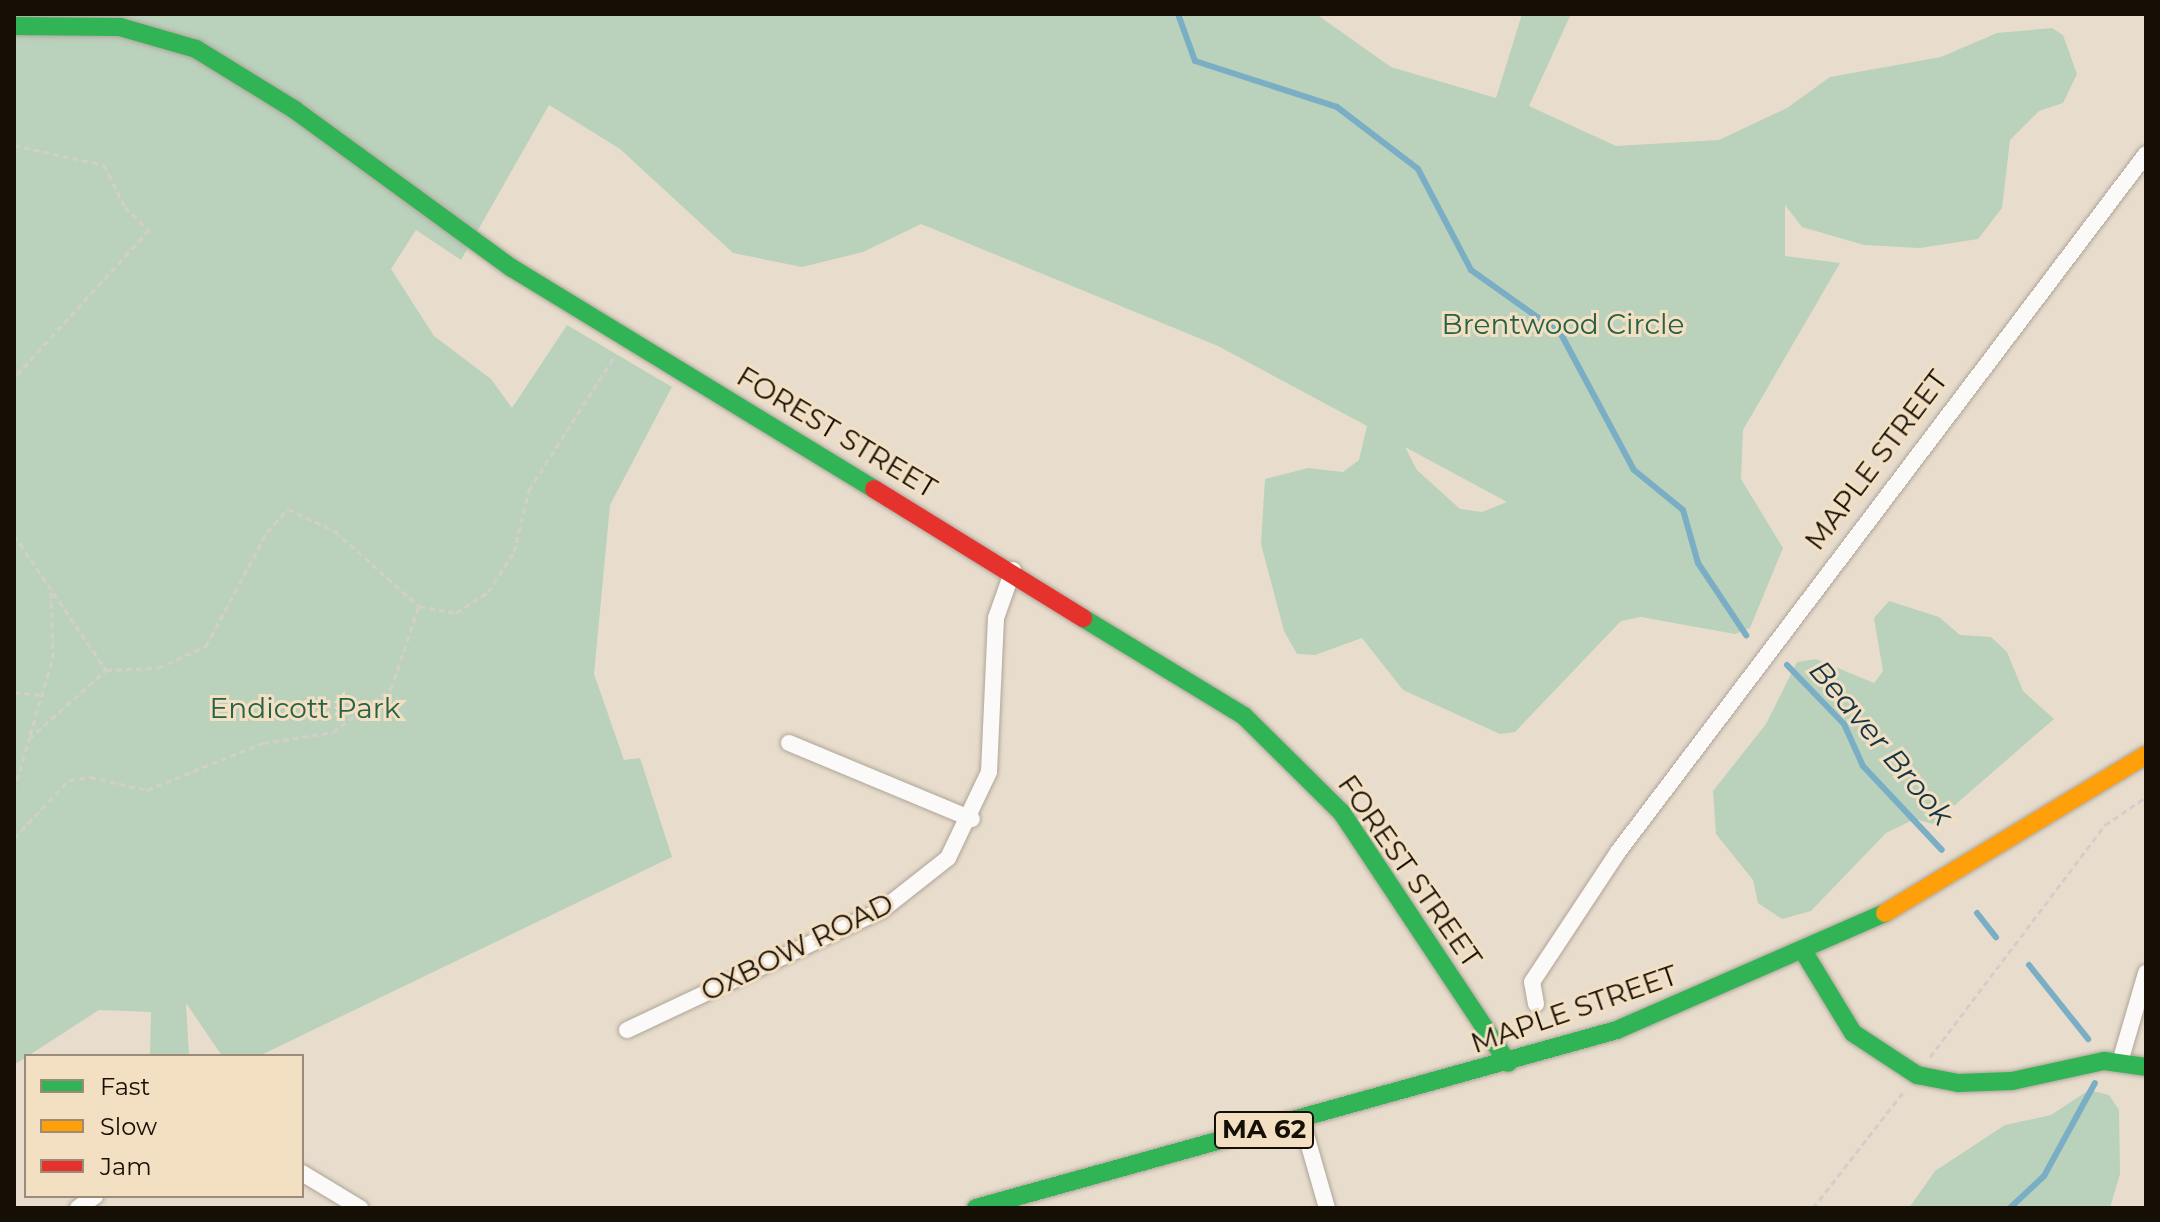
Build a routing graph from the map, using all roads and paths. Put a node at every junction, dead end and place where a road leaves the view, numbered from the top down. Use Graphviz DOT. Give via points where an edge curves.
graph roads {
  1 [pos="14,26"];
  2 [pos="14,145"];
  3 [pos="2146,154"];
  4 [pos="627,338"];
  5 [pos="14,378"];
  6 [pos="14,535"];
  7 [pos="1013,570"];
  8 [pos="51,590"];
  9 [pos="419,606"];
  10 [pos="106,670"];
  11 [pos="14,692"];
  12 [pos="42,695"];
  13 [pos="29,739"];
  14 [pos="789,743"];
  15 [pos="2146,755"];
  16 [pos="14,790"];
  17 [pos="2146,797"];
  18 [pos="972,819"];
  19 [pos="14,838"];
  20 [pos="1805,954"];
  21 [pos="2146,973"];
  22 [pos="1536,1004"];
  23 [pos="627,1030"];
  24 [pos="2120,1062"];
  25 [pos="1508,1063"];
  26 [pos="2146,1067"];
  27 [pos="1917,1075"];
  28 [pos="1302,1121"];
  29 [pos="304,1174"];
  30 [pos="360,1208"];
  31 [pos="976,1208"];
  32 [pos="1327,1208"];
  33 [pos="1813,1208"];
  1 -- 4 [label="street, FOREST STREET" via="120,27 196,49 295,110 512,268"];
  2 -- 5 [label="path" via="104,165 125,207 149,230"];
  3 -- 22 [label="street, MAPLE STREET" via="1618,852 1532,982"];
  4 -- 7 [label="street, FOREST STREET"];
  4 -- 9 [label="path" via="529,490 514,552 488,592 456,613"];
  6 -- 8 [label="path"];
  7 -- 18 [label="street, OXBOW ROAD" via="996,618 989,772"];
  7 -- 25 [label="street, FOREST STREET" via="1262,731 1342,813"];
  8 -- 10 [label="path"];
  8 -- 12 [label="path" via="53,651"];
  9 -- 10 [label="path" via="335,531 288,509 267,532 206,646 158,668"];
  9 -- 19 [label="path" via="391,689 333,732 263,743 147,790 90,777 69,780"];
  10 -- 13 [label="path"];
  11 -- 12 [label="path"];
  12 -- 13 [label="path"];
  13 -- 16 [label="path"];
  14 -- 18 [label="street"];
  15 -- 20 [label="street, MAPLE STREET / MA 62" via="1971,868"];
  17 -- 27 [label="path" via="2105,825"];
  18 -- 23 [label="street, OXBOW ROAD" via="948,858 882,910"];
  20 -- 25 [label="street, MAPLE STREET / MA 62" via="1617,1030"];
  20 -- 27 [label="street" via="1853,1033"];
  21 -- 24 [label="street"];
  24 -- 26 [label="street"];
  24 -- 27 [label="street" via="2012,1081 1958,1083"];
  25 -- 28 [label="street, MAPLE STREET / MA 62"];
  27 -- 33 [label="path"];
  28 -- 31 [label="street, MAPLE STREET / MA 62"];
  28 -- 32 [label="street"];
  29 -- 30 [label="street"];
}
